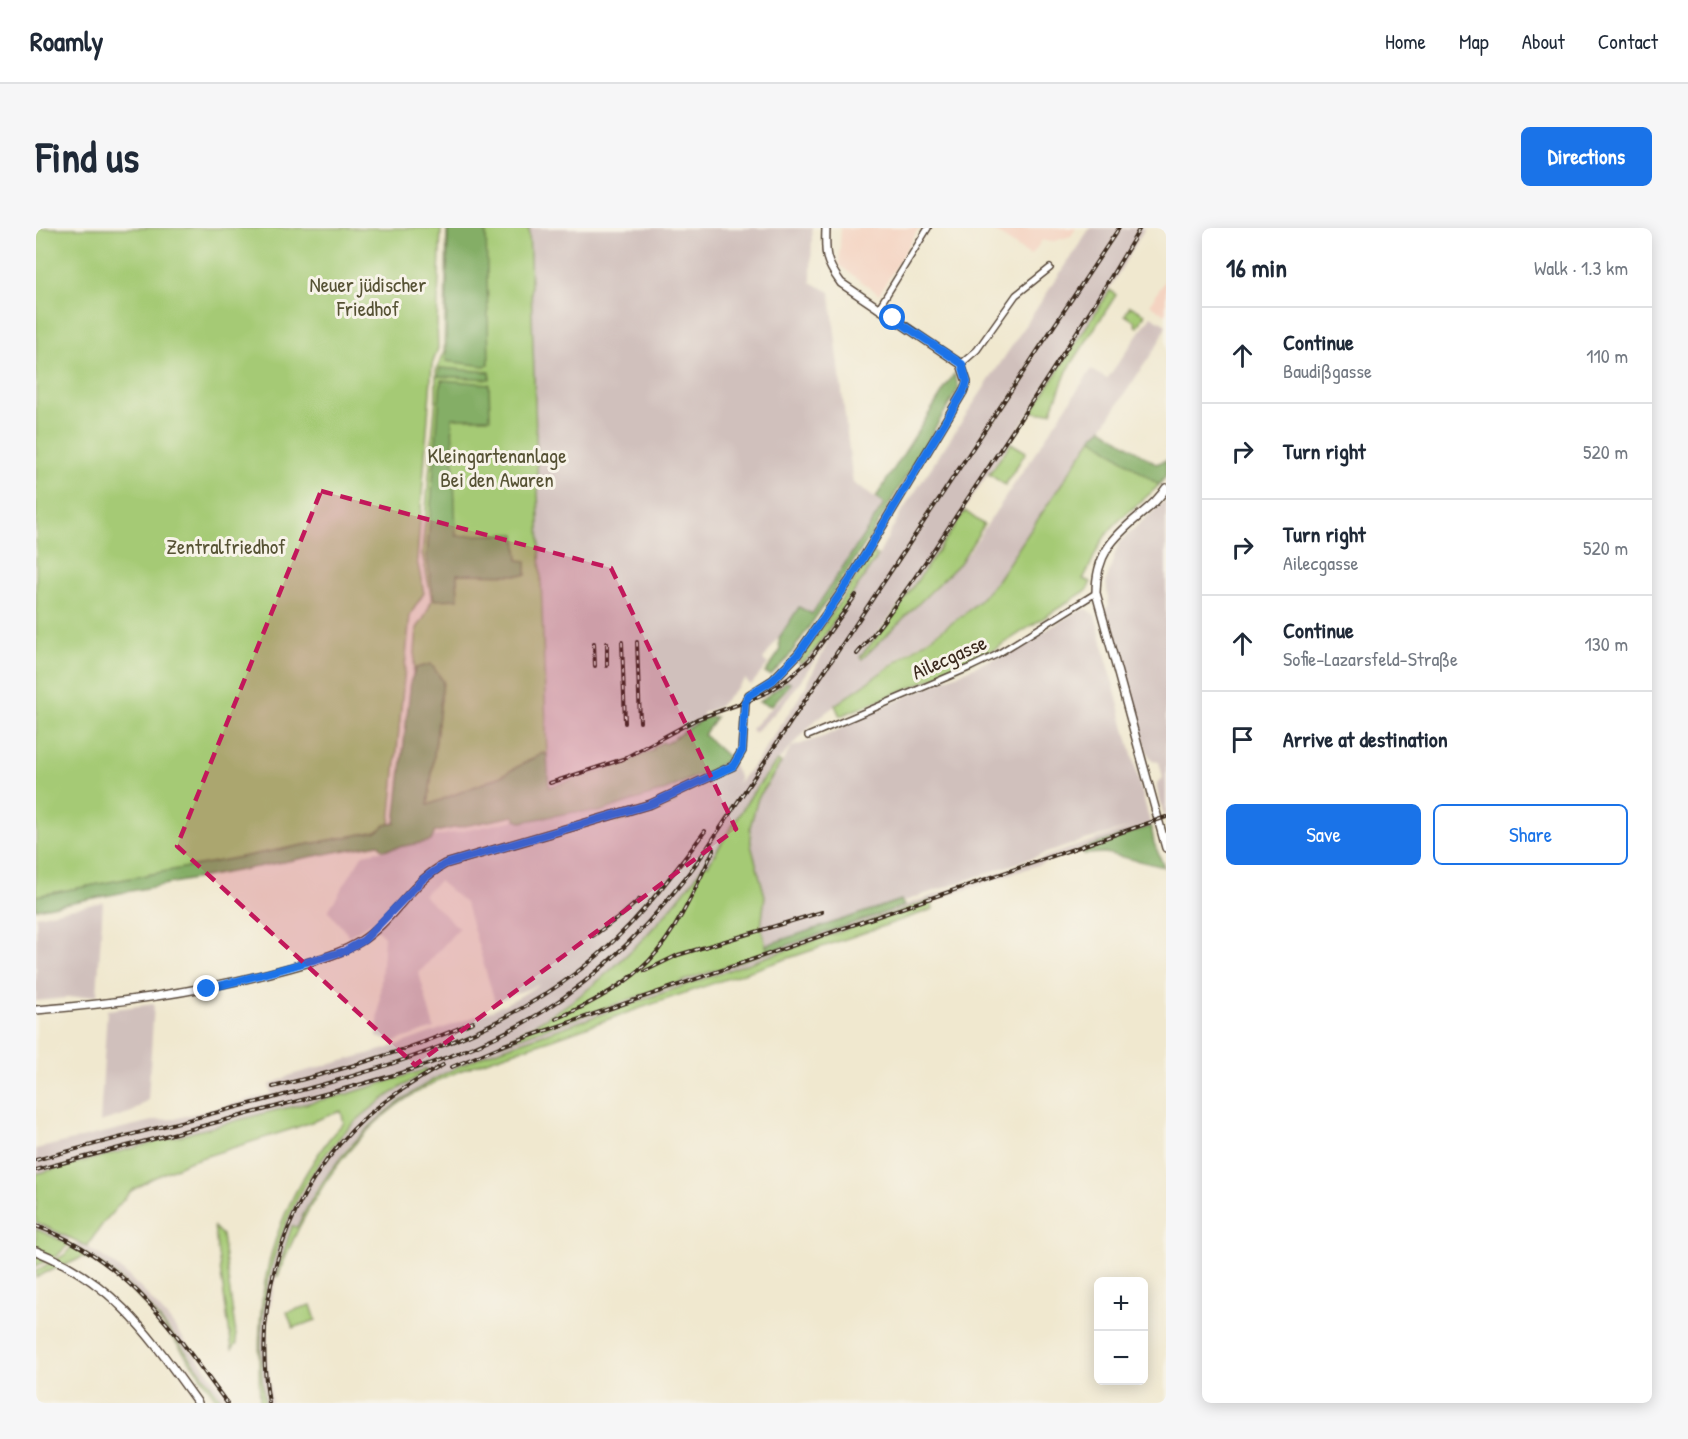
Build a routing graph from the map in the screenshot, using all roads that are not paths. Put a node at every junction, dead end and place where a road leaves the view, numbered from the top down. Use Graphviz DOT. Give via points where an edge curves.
graph roads {
  1 [pos="826,228"];
  2 [pos="928,228"];
  3 [pos="1050,268"];
  4 [pos="878,309"];
  5 [pos="962,364"];
  6 [pos="1166,488"];
  7 [pos="1096,593"];
  8 [pos="808,736"];
  9 [pos="1166,848"];
  10 [pos="36,1010"];
  11 [pos="36,1251"];
  12 [pos="198,1403"];
  1 -- 4 [label="street" via="828,266 841,284"];
  2 -- 4 [label="street"];
  3 -- 5 [label="street" via="1016,295 977,350"];
  4 -- 5 [label="street"];
  5 -- 10 [label="street" via="967,382 963,392 850,580 786,668 745,702 744,738 740,758 733,766 651,804 445,864 423,879 364,940 345,951 234,983"];
  6 -- 7 [label="street" via="1109,544 1100,563"];
  7 -- 8 [label="street, Ailecgasse" via="971,668"];
  7 -- 9 [label="street"];
  11 -- 12 [label="street" via="67,1265 108,1293 137,1321"];
}
